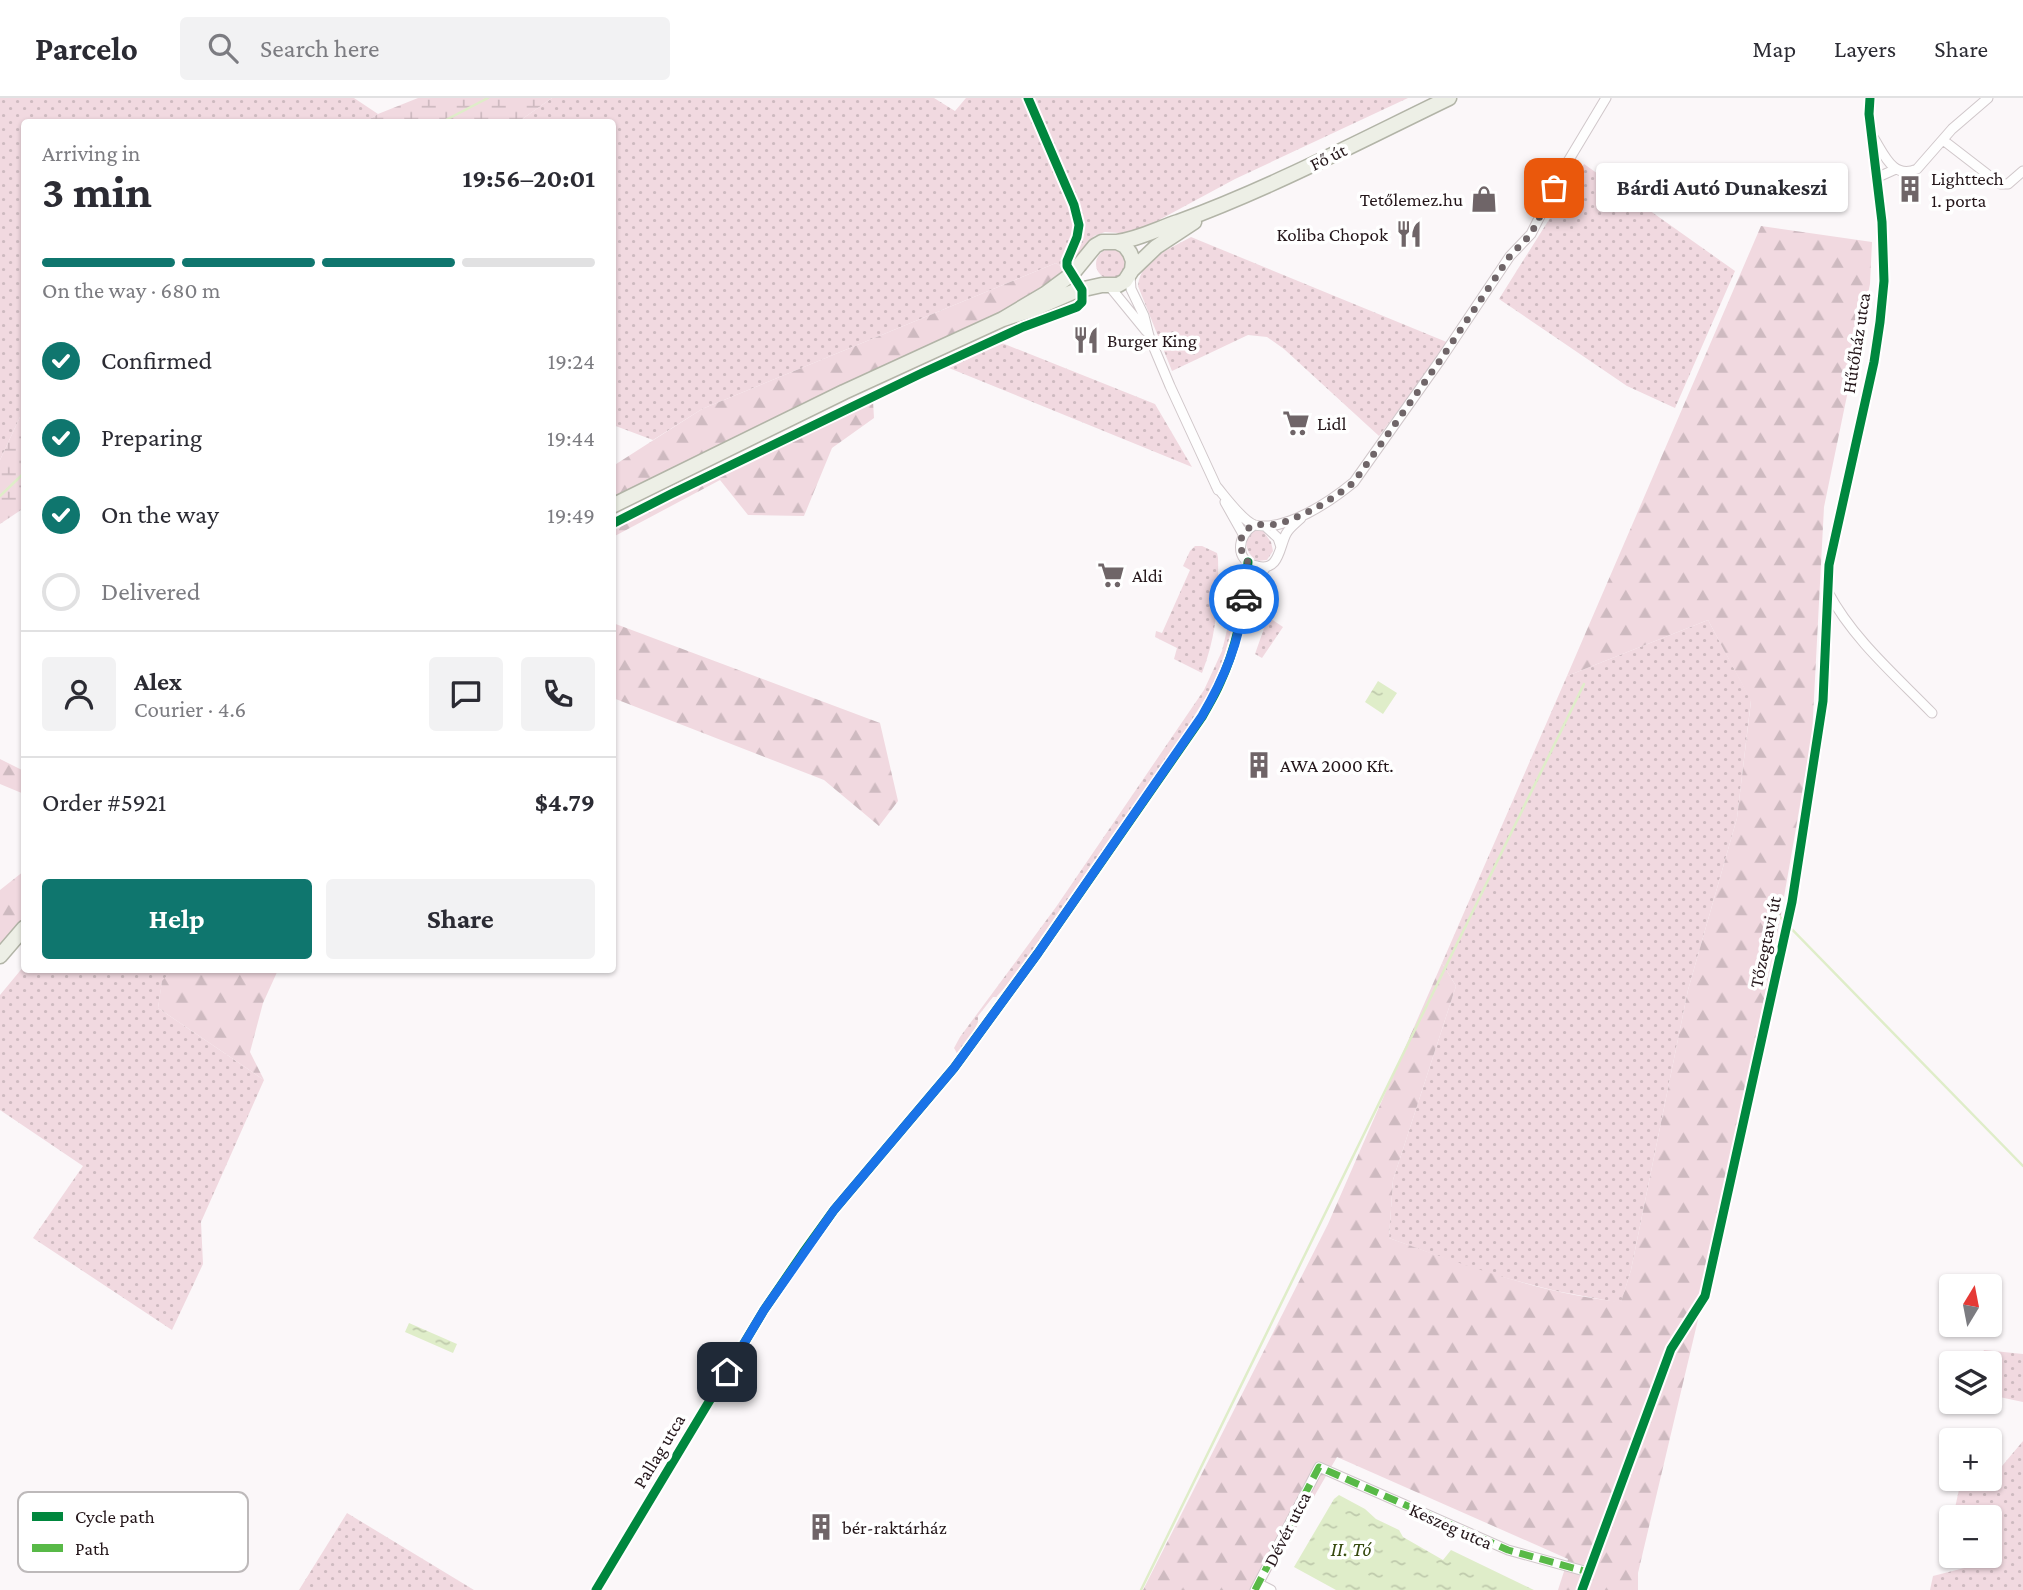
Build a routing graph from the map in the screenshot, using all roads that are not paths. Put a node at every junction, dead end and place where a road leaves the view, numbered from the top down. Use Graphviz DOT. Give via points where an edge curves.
graph roads {
  1 [pos="1449,98"];
  2 [pos="1606,98"];
  3 [pos="1870,98"];
  4 [pos="1988,98"];
  5 [pos="1871,134"];
  6 [pos="1943,140"];
  7 [pos="1896,169"];
  8 [pos="2023,171"];
  9 [pos="1876,178"];
  10 [pos="1206,213"];
  11 [pos="1118,242"];
  12 [pos="1090,252"];
  13 [pos="1131,273"];
  14 [pos="1106,286"];
  15 [pos="1003,319"];
  16 [pos="1149,336"];
  17 [pos="1216,486"];
  18 [pos="616,504"];
  19 [pos="1308,512"];
  20 [pos="1254,525"];
  21 [pos="1265,526"];
  22 [pos="1243,534"];
  23 [pos="1281,547"];
  24 [pos="1248,562"];
  25 [pos="1266,567"];
  26 [pos="1828,591"];
  27 [pos="1243,608"];
  28 [pos="1932,713"];
  29 [pos="21,932"];
  30 [pos="0,956"];
  31 [pos="1319,1467"];
  32 [pos="1588,1573"];
  33 [pos="1257,1587"];
  34 [pos="596,1590"];
  35 [pos="1271,1590"];
  36 [pos="1581,1590"];
  1 -- 10 [label="main road, Fő út"];
  2 -- 19 [label="street" via="1531,234 1510,256 1354,482"];
  3 -- 5 [label="street, Hűtőház utca"];
  4 -- 6 [label="street"];
  5 -- 7 [label="street"];
  5 -- 9 [label="street, Hűtőház utca"];
  6 -- 7 [label="street" via="1917,169 1903,173"];
  6 -- 8 [label="street" via="2000,184 2008,184"];
  7 -- 9 [label="street"];
  9 -- 26 [label="street, Hűtőház utca" via="1884,281 1880,322 1829,565"];
  10 -- 11 [label="main road, Fő út"];
  10 -- 13 [label="main road, Fő út" via="1156,247"];
  11 -- 12 [label="main road" via="1102,242"];
  11 -- 13 [label="main road" via="1130,253"];
  12 -- 14 [label="main road" via="1090,275"];
  12 -- 15 [label="main road" via="1072,274"];
  13 -- 14 [label="main road" via="1125,282"];
  13 -- 16 [label="street" via="1131,289"];
  14 -- 15 [label="main road" via="1075,292"];
  14 -- 16 [label="street"];
  15 -- 18 [label="main road"];
  16 -- 17 [label="street"];
  17 -- 20 [label="street"];
  17 -- 22 [label="street"];
  19 -- 21 [label="street"];
  19 -- 23 [label="street" via="1287,532"];
  20 -- 21 [label="street"];
  20 -- 22 [label="street"];
  21 -- 23 [label="street"];
  22 -- 24 [label="street" via="1240,547"];
  23 -- 25 [label="street" via="1275,561"];
  24 -- 25 [label="street"];
  24 -- 27 [label="street, Pallag utca"];
  25 -- 27 [label="street, Pallag utca"];
  26 -- 28 [label="street" via="1840,615"];
  26 -- 32 [label="street, Tőzegtavi út" via="1824,701 1792,902 1705,1296 1671,1349"];
  27 -- 34 [label="street, Pallag utca" via="1233,650 1202,716 954,1068 803,1253"];
  29 -- 30 [label="main road"];
  31 -- 32 [label="street, Keszeg utca" via="1508,1550"];
  31 -- 33 [label="street, Dévér utca"];
  32 -- 36 [label="street"];
  33 -- 35 [label="street"];
}
